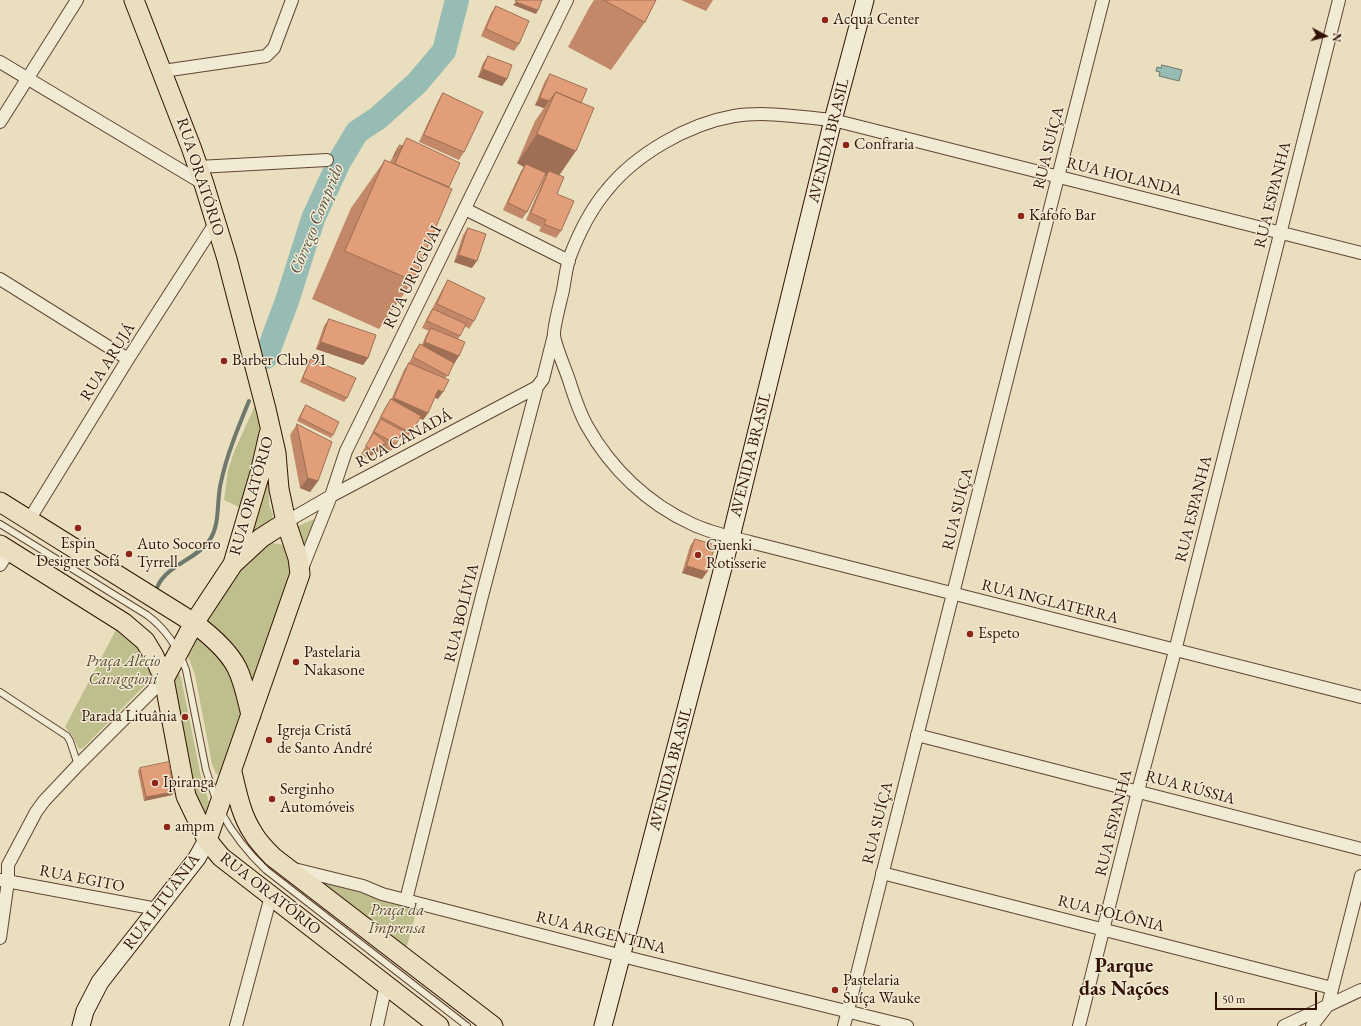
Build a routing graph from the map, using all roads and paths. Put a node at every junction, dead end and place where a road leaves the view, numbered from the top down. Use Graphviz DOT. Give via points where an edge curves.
graph roads {
  1 [pos="77,0"];
  2 [pos="134,0"];
  3 [pos="292,0"];
  4 [pos="566,0"];
  5 [pos="866,0"];
  6 [pos="1103,0"];
  7 [pos="1339,0"];
  8 [pos="0,62"];
  9 [pos="163,71"];
  10 [pos="27,79"];
  11 [pos="833,120"];
  12 [pos="0,122"];
  13 [pos="327,160"];
  14 [pos="201,176"];
  15 [pos="1058,177"];
  16 [pos="464,209"];
  17 [pos="216,222"];
  18 [pos="1280,233"];
  19 [pos="1361,253"];
  20 [pos="569,261"];
  21 [pos="0,279"];
  22 [pos="554,335"];
  23 [pos="128,359"];
  24 [pos="537,387"];
  25 [pos="271,429"];
  26 [pos="331,496"];
  27 [pos="0,502"];
  28 [pos="29,520"];
  29 [pos="286,522"];
  30 [pos="0,524"];
  31 [pos="731,537"];
  32 [pos="261,538"];
  33 [pos="292,542"];
  34 [pos="3,554"];
  35 [pos="233,564"];
  36 [pos="300,574"];
  37 [pos="953,594"];
  38 [pos="194,623"];
  39 [pos="178,651"];
  40 [pos="1175,651"];
  41 [pos="164,679"];
  42 [pos="0,692"];
  43 [pos="1361,697"];
  44 [pos="251,716"];
  45 [pos="918,735"];
  46 [pos="78,765"];
  47 [pos="232,772"];
  48 [pos="1138,791"];
  49 [pos="219,808"];
  50 [pos="207,840"];
  51 [pos="1361,849"];
  52 [pos="287,868"];
  53 [pos="882,873"];
  54 [pos="1361,876"];
  55 [pos="4,880"];
  56 [pos="271,896"];
  57 [pos="406,900"];
  58 [pos="157,909"];
  59 [pos="1104,929"];
  60 [pos="0,938"];
  61 [pos="622,956"];
  62 [pos="386,985"];
  63 [pos="1332,988"];
  64 [pos="1361,990"];
  65 [pos="1328,1005"];
  66 [pos="848,1012"];
  67 [pos="81,1026"];
  68 [pos="236,1026"];
  69 [pos="377,1026"];
  70 [pos="439,1026"];
  71 [pos="467,1026"];
  72 [pos="493,1026"];
  73 [pos="603,1026"];
  74 [pos="844,1026"];
  75 [pos="907,1026"];
  76 [pos="1079,1026"];
  77 [pos="1284,1026"];
  78 [pos="1312,1026"];
  1 -- 10 [label="street"];
  2 -- 9 [label="main road, RUA ORATÓRIO"];
  3 -- 9 [label="street" via="274,48 266,56"];
  4 -- 16 [label="street, RUA URUGUAI"];
  5 -- 11 [label="street, AVENIDA BRASIL"];
  6 -- 15 [label="street, RUA SUÍÇA"];
  7 -- 18 [label="street, RUA ESPANHA"];
  8 -- 10 [label="street"];
  9 -- 14 [label="main road, RUA ORATÓRIO"];
  10 -- 12 [label="street"];
  10 -- 14 [label="street"];
  11 -- 15 [label="street, RUA HOLANDA"];
  11 -- 20 [label="street, RUA HOLANDA" via="760,114 735,116 710,121 677,134 645,155 607,190 582,230"];
  11 -- 31 [label="street, AVENIDA BRASIL"];
  13 -- 14 [label="street"];
  14 -- 17 [label="main road, RUA ORATÓRIO"];
  15 -- 18 [label="street, RUA HOLANDA"];
  15 -- 37 [label="street, RUA SUÍÇA"];
  16 -- 20 [label="street"];
  16 -- 26 [label="street, RUA URUGUAI" via="346,451"];
  17 -- 23 [label="street, RUA ARUJÁ"];
  17 -- 25 [label="main road, RUA ORATÓRIO"];
  18 -- 19 [label="street, RUA HOLANDA"];
  18 -- 40 [label="street, RUA ESPANHA"];
  20 -- 22 [label="street, RUA BOLÍVIA"];
  21 -- 23 [label="street"];
  22 -- 24 [label="street, RUA BOLÍVIA" via="542,379"];
  22 -- 31 [label="street, RUA INGLATERRA" via="576,402 587,426 622,475 667,511 693,525"];
  23 -- 28 [label="street, RUA ARUJÁ"];
  24 -- 26 [label="street, RUA CANADÁ"];
  24 -- 57 [label="street, RUA BOLÍVIA"];
  25 -- 29 [label="main road, RUA ORATÓRIO"];
  25 -- 35 [label="main road, RUA ORATÓRIO"];
  26 -- 29 [label="street, RUA CANADÁ"];
  26 -- 36 [label="street, RUA URUGUAI"];
  27 -- 28 [label="main road"];
  28 -- 38 [label="main road"];
  29 -- 32 [label="main road"];
  29 -- 33 [label="main road, RUA ORATÓRIO"];
  30 -- 39 [label="lane" via="147,615 169,636"];
  31 -- 37 [label="street, RUA INGLATERRA"];
  31 -- 61 [label="street, AVENIDA BRASIL"];
  32 -- 33 [label="main road"];
  32 -- 35 [label="main road"];
  33 -- 36 [label="main road, RUA ORATÓRIO"];
  34 -- 41 [label="main road" via="135,632 154,656"];
  35 -- 38 [label="main road, RUA ORATÓRIO"];
  36 -- 44 [label="main road, RUA ORATÓRIO"];
  37 -- 40 [label="street, RUA INGLATERRA"];
  37 -- 45 [label="street, RUA SUÍÇA"];
  38 -- 39 [label="main road, RUA ORATÓRIO"];
  38 -- 44 [label="main road" via="222,648 236,667"];
  39 -- 41 [label="main road, RUA ORATÓRIO"];
  39 -- 49 [label="lane" via="189,683 206,770"];
  40 -- 43 [label="street, RUA INGLATERRA"];
  40 -- 48 [label="street, RUA ESPANHA"];
  41 -- 46 [label="street"];
  41 -- 50 [label="main road, RUA ORATÓRIO" via="186,796"];
  42 -- 46 [label="lane" via="67,736"];
  44 -- 47 [label="main road, RUA ORATÓRIO"];
  45 -- 48 [label="street, RUA RÚSSIA"];
  45 -- 53 [label="street, RUA SUÍÇA"];
  46 -- 55 [label="street" via="36,812 8,865"];
  47 -- 49 [label="main road, RUA LITUÂNIA"];
  47 -- 52 [label="main road, RUA ORATÓRIO" via="246,822 273,857"];
  48 -- 51 [label="street, RUA RÚSSIA"];
  48 -- 59 [label="street, RUA ESPANHA"];
  49 -- 50 [label="main road, RUA LITUÂNIA"];
  49 -- 71 [label="lane" via="238,841 266,870"];
  50 -- 56 [label="main road, RUA ORATÓRIO" via="221,857"];
  50 -- 58 [label="street, RUA LITUÂNIA" via="197,858"];
  52 -- 57 [label="street, RUA ARGENTINA" via="363,886"];
  52 -- 72 [label="main road, RUA ORATÓRIO"];
  53 -- 59 [label="street, RUA POLÔNIA"];
  53 -- 66 [label="street, RUA SUÍÇA"];
  54 -- 63 [label="street"];
  55 -- 58 [label="street, RUA EGITO"];
  55 -- 60 [label="street"];
  56 -- 62 [label="main road, RUA ORATÓRIO"];
  56 -- 68 [label="street"];
  57 -- 61 [label="street, RUA ARGENTINA"];
  58 -- 67 [label="street, RUA LITUÂNIA" via="100,982 85,1011"];
  59 -- 63 [label="street, RUA POLÔNIA"];
  59 -- 76 [label="street, RUA ESPANHA"];
  61 -- 66 [label="street, RUA ARGENTINA"];
  61 -- 73 [label="street, AVENIDA BRASIL"];
  62 -- 69 [label="street"];
  62 -- 70 [label="main road, RUA ORATÓRIO"];
  63 -- 65 [label="street"];
  64 -- 65 [label="street"];
  65 -- 77 [label="street"];
  65 -- 78 [label="street"];
  66 -- 74 [label="street, RUA SUÍÇA"];
  66 -- 75 [label="street, RUA ARGENTINA"];
}
